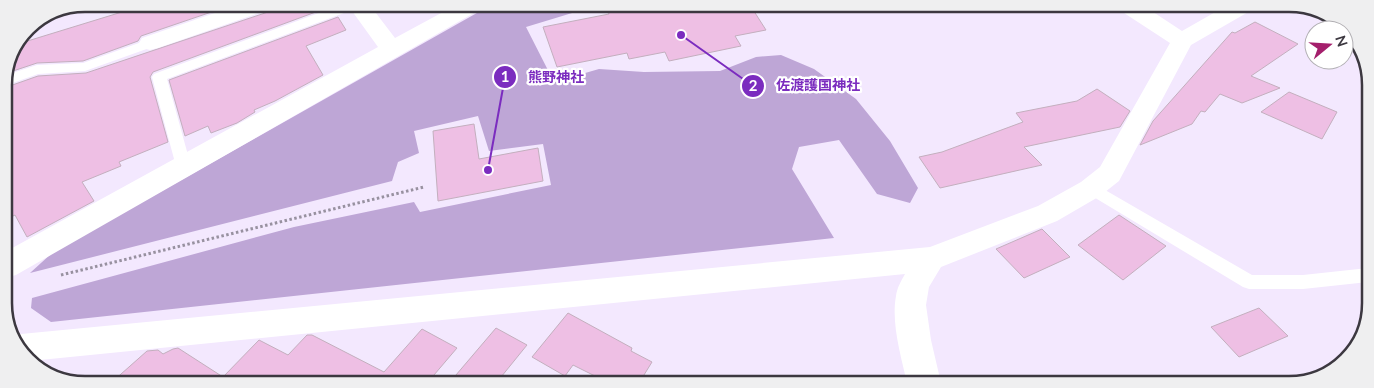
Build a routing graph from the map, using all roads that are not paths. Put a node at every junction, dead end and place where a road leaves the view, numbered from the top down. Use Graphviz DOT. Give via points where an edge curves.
graph roads {
  1 [pos="239,12"];
  2 [pos="335,12"];
  3 [pos="363,12"];
  4 [pos="459,12"];
  5 [pos="1139,12"];
  6 [pos="1232,12"];
  7 [pos="1182,41"];
  8 [pos="150,43"];
  9 [pos="392,50"];
  10 [pos="13,78"];
  11 [pos="183,166"];
  12 [pos="1093,188"];
  13 [pos="931,259"];
  14 [pos="12,262"];
  15 [pos="1362,275"];
  16 [pos="28,347"];
  17 [pos="923,375"];
  1 -- 8 [label="street"];
  2 -- 11 [label="lane" via="159,77"];
  3 -- 9 [label="street"];
  4 -- 9 [label="street"];
  5 -- 7 [label="street"];
  6 -- 7 [label="street"];
  7 -- 12 [label="street" via="1110,174"];
  8 -- 10 [label="lane" via="85,67 37,70"];
  9 -- 11 [label="street"];
  11 -- 14 [label="street"];
  12 -- 13 [label="street" via="1040,216"];
  12 -- 15 [label="lane" via="1249,282 1303,282"];
  13 -- 16 [label="street"];
  13 -- 17 [label="street" via="917,280 911,297"];
}
